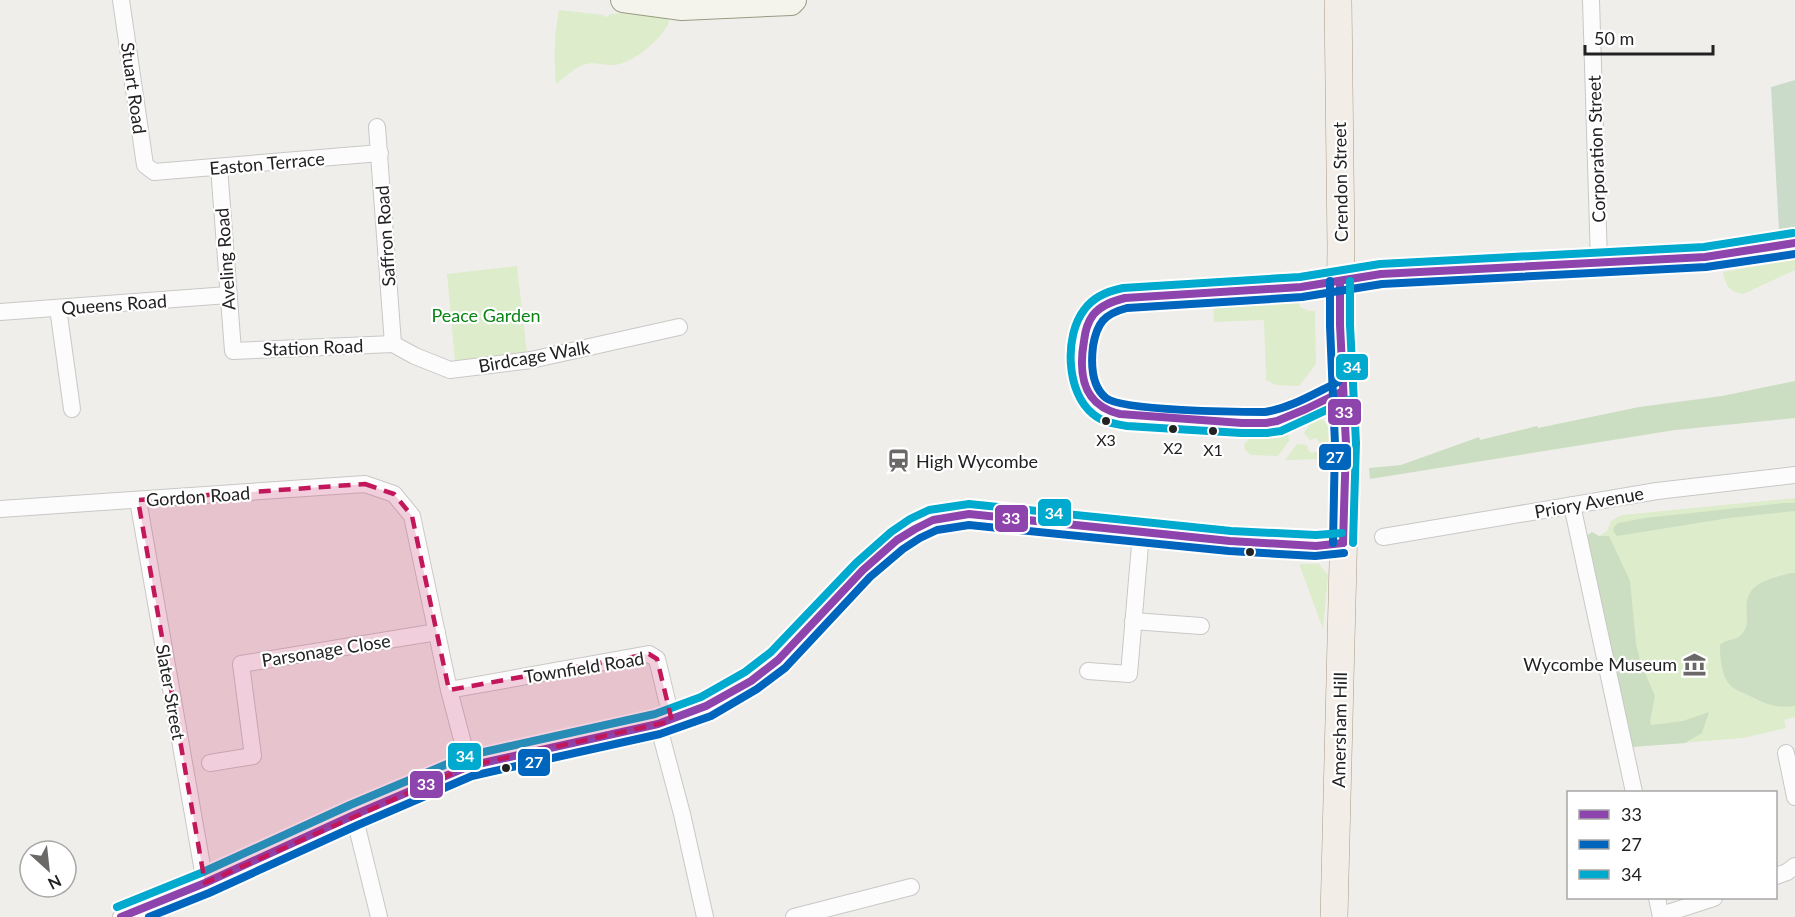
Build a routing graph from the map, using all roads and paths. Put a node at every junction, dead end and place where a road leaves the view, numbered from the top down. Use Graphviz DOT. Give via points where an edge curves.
graph roads {
  1 [pos="121,0"];
  2 [pos="623,0"];
  3 [pos="794,0"];
  4 [pos="1338,0"];
  5 [pos="1591,0"];
  6 [pos="377,127"];
  7 [pos="380,153"];
  8 [pos="219,167"];
  9 [pos="154,172"];
  10 [pos="1795,243"];
  11 [pos="1599,262"];
  12 [pos="1340,281"];
  13 [pos="228,295"];
  14 [pos="58,308"];
  15 [pos="0,312"];
  16 [pos="679,327"];
  17 [pos="393,344"];
  18 [pos="232,351"];
  19 [pos="72,410"];
  20 [pos="1795,475"];
  21 [pos="138,500"];
  22 [pos="1572,505"];
  23 [pos="0,509"];
  24 [pos="1141,533"];
  25 [pos="1343,537"];
  26 [pos="1383,537"];
  27 [pos="1133,621"];
  28 [pos="1201,626"];
  29 [pos="437,632"];
  30 [pos="1088,672"];
  31 [pos="449,690"];
  32 [pos="665,722"];
  33 [pos="1786,753"];
  34 [pos="210,763"];
  35 [pos="470,766"];
  36 [pos="1634,791"];
  37 [pos="1795,797"];
  38 [pos="354,815"];
  39 [pos="1795,866"];
  40 [pos="1777,876"];
  41 [pos="205,883"];
  42 [pos="911,887"];
  43 [pos="1657,899"];
  44 [pos="1708,899"];
  45 [pos="1661,916"];
  46 [pos="121,917"];
  47 [pos="379,917"];
  48 [pos="705,917"];
  49 [pos="794,917"];
  50 [pos="1334,917"];
  1 -- 9 [label="street, Stuart Road" via="145,165"];
  2 -- 3 [label="street" via="682,8"];
  4 -- 12 [label="main road, Crendon Street"];
  5 -- 11 [label="street, Corporation Street"];
  6 -- 7 [label="street, Saffron Road"];
  7 -- 8 [label="street, Easton Terrace"];
  7 -- 17 [label="street, Saffron Road"];
  8 -- 9 [label="street, Easton Terrace"];
  8 -- 13 [label="street, Aveling Road"];
  10 -- 11 [label="street" via="1706,257"];
  11 -- 12 [label="street" via="1381,274"];
  12 -- 25 [label="main road, Crendon Street" via="1346,462"];
  13 -- 14 [label="street, Queens Road"];
  13 -- 18 [label="street, Aveling Road"];
  14 -- 15 [label="street, Queens Road"];
  14 -- 19 [label="street"];
  16 -- 17 [label="street, Birdcage Walk" via="531,360 450,370"];
  17 -- 18 [label="street, Station Road"];
  20 -- 22 [label="street, Priory Avenue"];
  21 -- 23 [label="street, Gordon Road"];
  21 -- 29 [label="street, Gordon Road" via="365,484 394,494 412,516"];
  21 -- 41 [label="street, Slater Street"];
  22 -- 26 [label="street, Priory Avenue"];
  22 -- 36 [label="street"];
  24 -- 25 [label="street" via="1316,546"];
  24 -- 27 [label="street"];
  24 -- 32 [label="street" via="969,514 934,520 907,533 879,555 780,658 752,681"];
  25 -- 50 [label="main road, Amersham Hill"];
  27 -- 28 [label="street"];
  27 -- 30 [label="street" via="1129,674"];
  29 -- 31 [label="street"];
  29 -- 34 [label="street, Parsonage Close" via="241,664 253,756"];
  31 -- 32 [label="street, Townfield Road" via="649,654 657,659"];
  31 -- 35 [label="street"];
  32 -- 35 [label="street"];
  32 -- 48 [label="street, Townfield Road"];
  33 -- 37 [label="street"];
  35 -- 38 [label="street"];
  38 -- 41 [label="street"];
  38 -- 47 [label="street"];
  39 -- 40 [label="street"];
  41 -- 46 [label="street"];
  42 -- 49 [label="street"];
  43 -- 45 [label="street"];
  44 -- 45 [label="street"];
}
